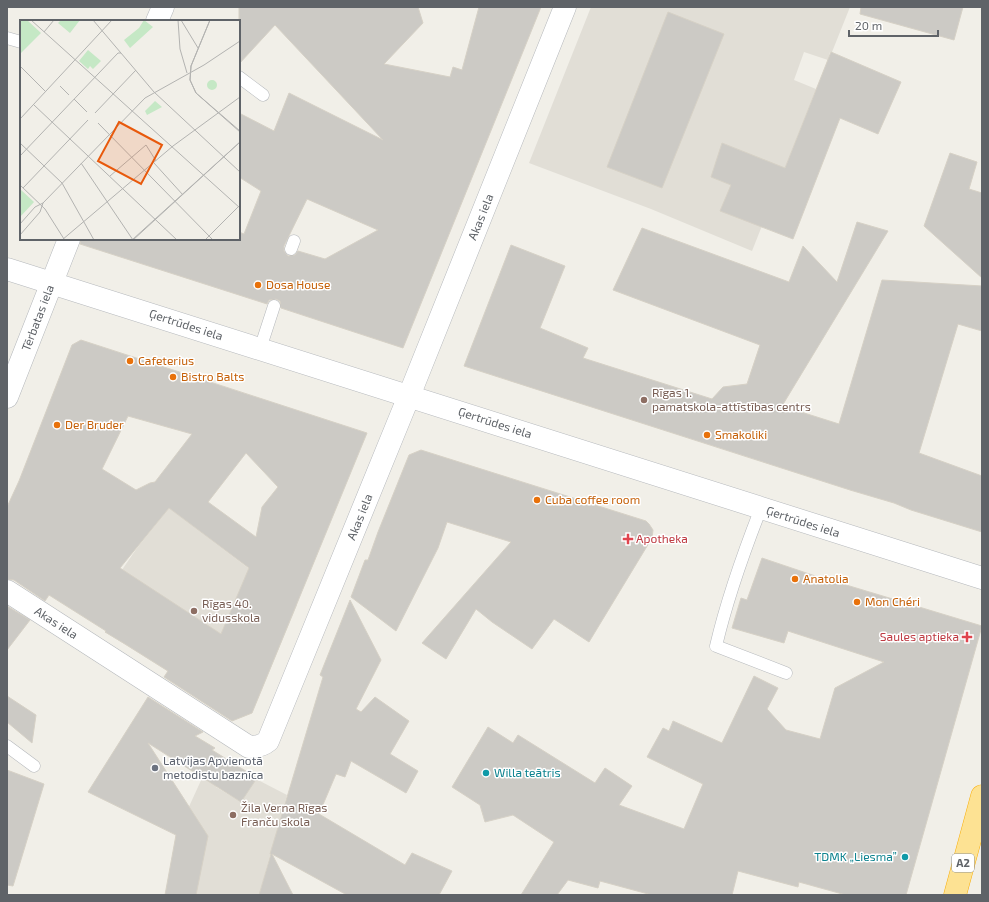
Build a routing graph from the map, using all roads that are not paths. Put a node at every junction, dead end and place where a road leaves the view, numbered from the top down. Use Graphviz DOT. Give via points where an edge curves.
graph roads {
  1 [pos="163,7"];
  2 [pos="565,7"];
  3 [pos="157,20"];
  4 [pos="7,38"];
  5 [pos="20,42"];
  6 [pos="240,78"];
  7 [pos="263,95"];
  8 [pos="69,240"];
  9 [pos="7,269"];
  10 [pos="52,283"];
  11 [pos="274,306"];
  12 [pos="260,349"];
  13 [pos="409,396"];
  14 [pos="7,397"];
  15 [pos="761,508"];
  16 [pos="982,578"];
  17 [pos="7,591"];
  18 [pos="786,673"];
  19 [pos="7,746"];
  20 [pos="34,766"];
  21 [pos="982,796"];
  22 [pos="955,895"];
  1 -- 3 [label="street"];
  2 -- 13 [label="street, Akas iela"];
  4 -- 5 [label="lane"];
  6 -- 7 [label="lane"];
  8 -- 10 [label="street, Tērbatas iela"];
  9 -- 10 [label="street, Ģertrūdes iela"];
  10 -- 12 [label="street, Ģertrūdes iela"];
  10 -- 14 [label="street, Tērbatas iela"];
  11 -- 12 [label="lane"];
  12 -- 13 [label="street, Ģertrūdes iela"];
  13 -- 15 [label="street, Ģertrūdes iela"];
  13 -- 17 [label="street, Akas iela" via="268,741 264,745 249,747"];
  15 -- 16 [label="street, Ģertrūdes iela"];
  15 -- 18 [label="lane" via="722,618 716,646"];
  19 -- 20 [label="lane"];
  21 -- 22 [label="highway, A2"];
}
